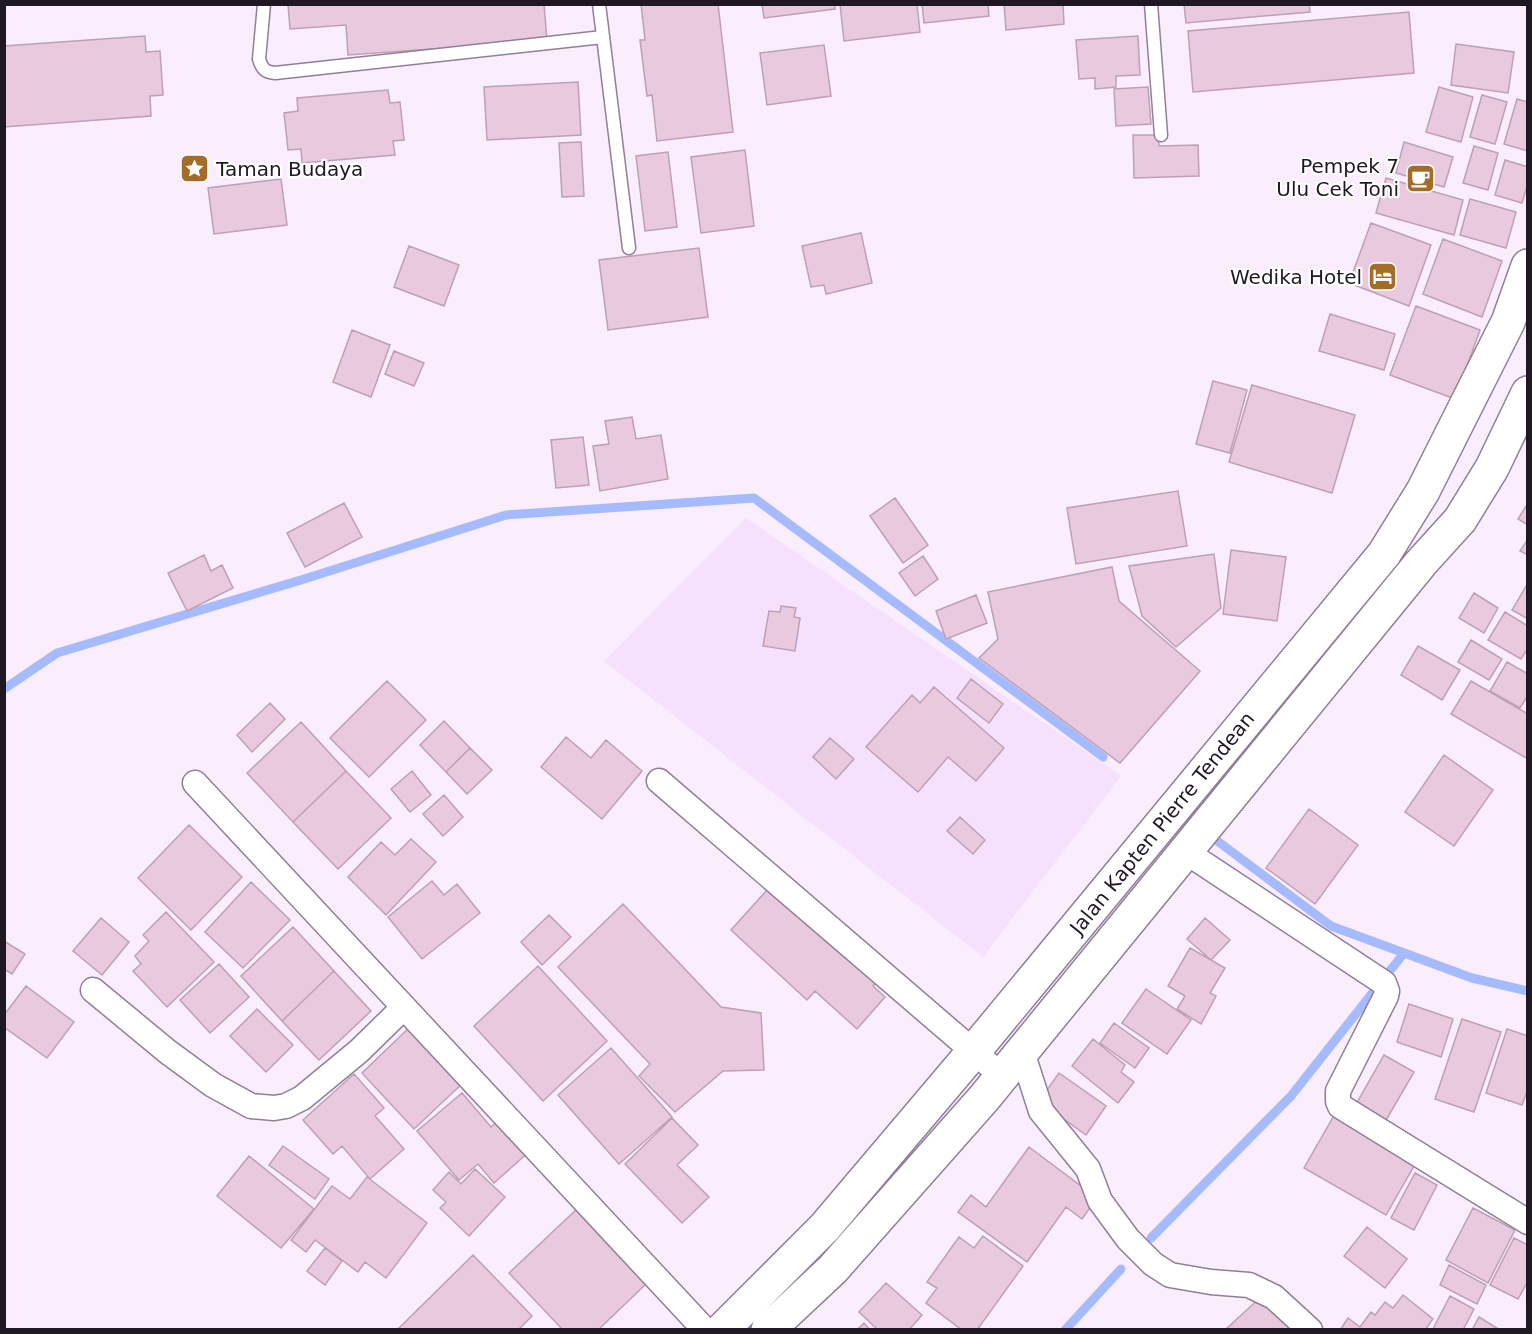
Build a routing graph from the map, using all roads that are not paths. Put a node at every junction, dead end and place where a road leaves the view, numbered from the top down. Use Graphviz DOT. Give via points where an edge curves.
graph roads {
  1 [pos="264,4"];
  2 [pos="599,4"];
  3 [pos="1151,4"];
  4 [pos="603,37"];
  5 [pos="1161,135"];
  6 [pos="629,248"];
  7 [pos="1527,266"];
  8 [pos="1527,393"];
  9 [pos="659,781"];
  10 [pos="195,783"];
  11 [pos="1186,852"];
  12 [pos="93,990"];
  13 [pos="404,1007"];
  14 [pos="974,1051"];
  15 [pos="1012,1064"];
  16 [pos="1527,1222"];
  17 [pos="705,1329"];
  18 [pos="722,1329"];
  19 [pos="768,1329"];
  20 [pos="1310,1329"];
  1 -- 4 [label="lane" via="259,59 267,73"];
  2 -- 4 [label="lane"];
  3 -- 5 [label="lane"];
  4 -- 6 [label="lane"];
  7 -- 14 [label="main road, Jalan Kapten Pierre Tendean" via="1508,322 1422,491 1384,554"];
  8 -- 11 [label="main road, Jalan Kapten Pierre Tendean" via="1492,468 1460,520"];
  9 -- 14 [label="street"];
  10 -- 13 [label="street"];
  11 -- 15 [label="main road, Jalan Kapten Pierre Tendean"];
  11 -- 16 [label="street" via="1386,986 1386,996 1338,1091 1340,1106"];
  12 -- 13 [label="street" via="213,1085 251,1106 274,1108 302,1098"];
  13 -- 17 [label="street"];
  14 -- 15 [label="street"];
  14 -- 18 [label="main road, Jalan Kapten Pierre Tendean" via="825,1227"];
  15 -- 19 [label="main road, Jalan Kapten Pierre Tendean" via="833,1269"];
  15 -- 20 [label="street" via="1041,1111 1088,1169 1100,1201 1128,1239 1154,1264 1170,1275 1249,1285 1274,1297"];
}
